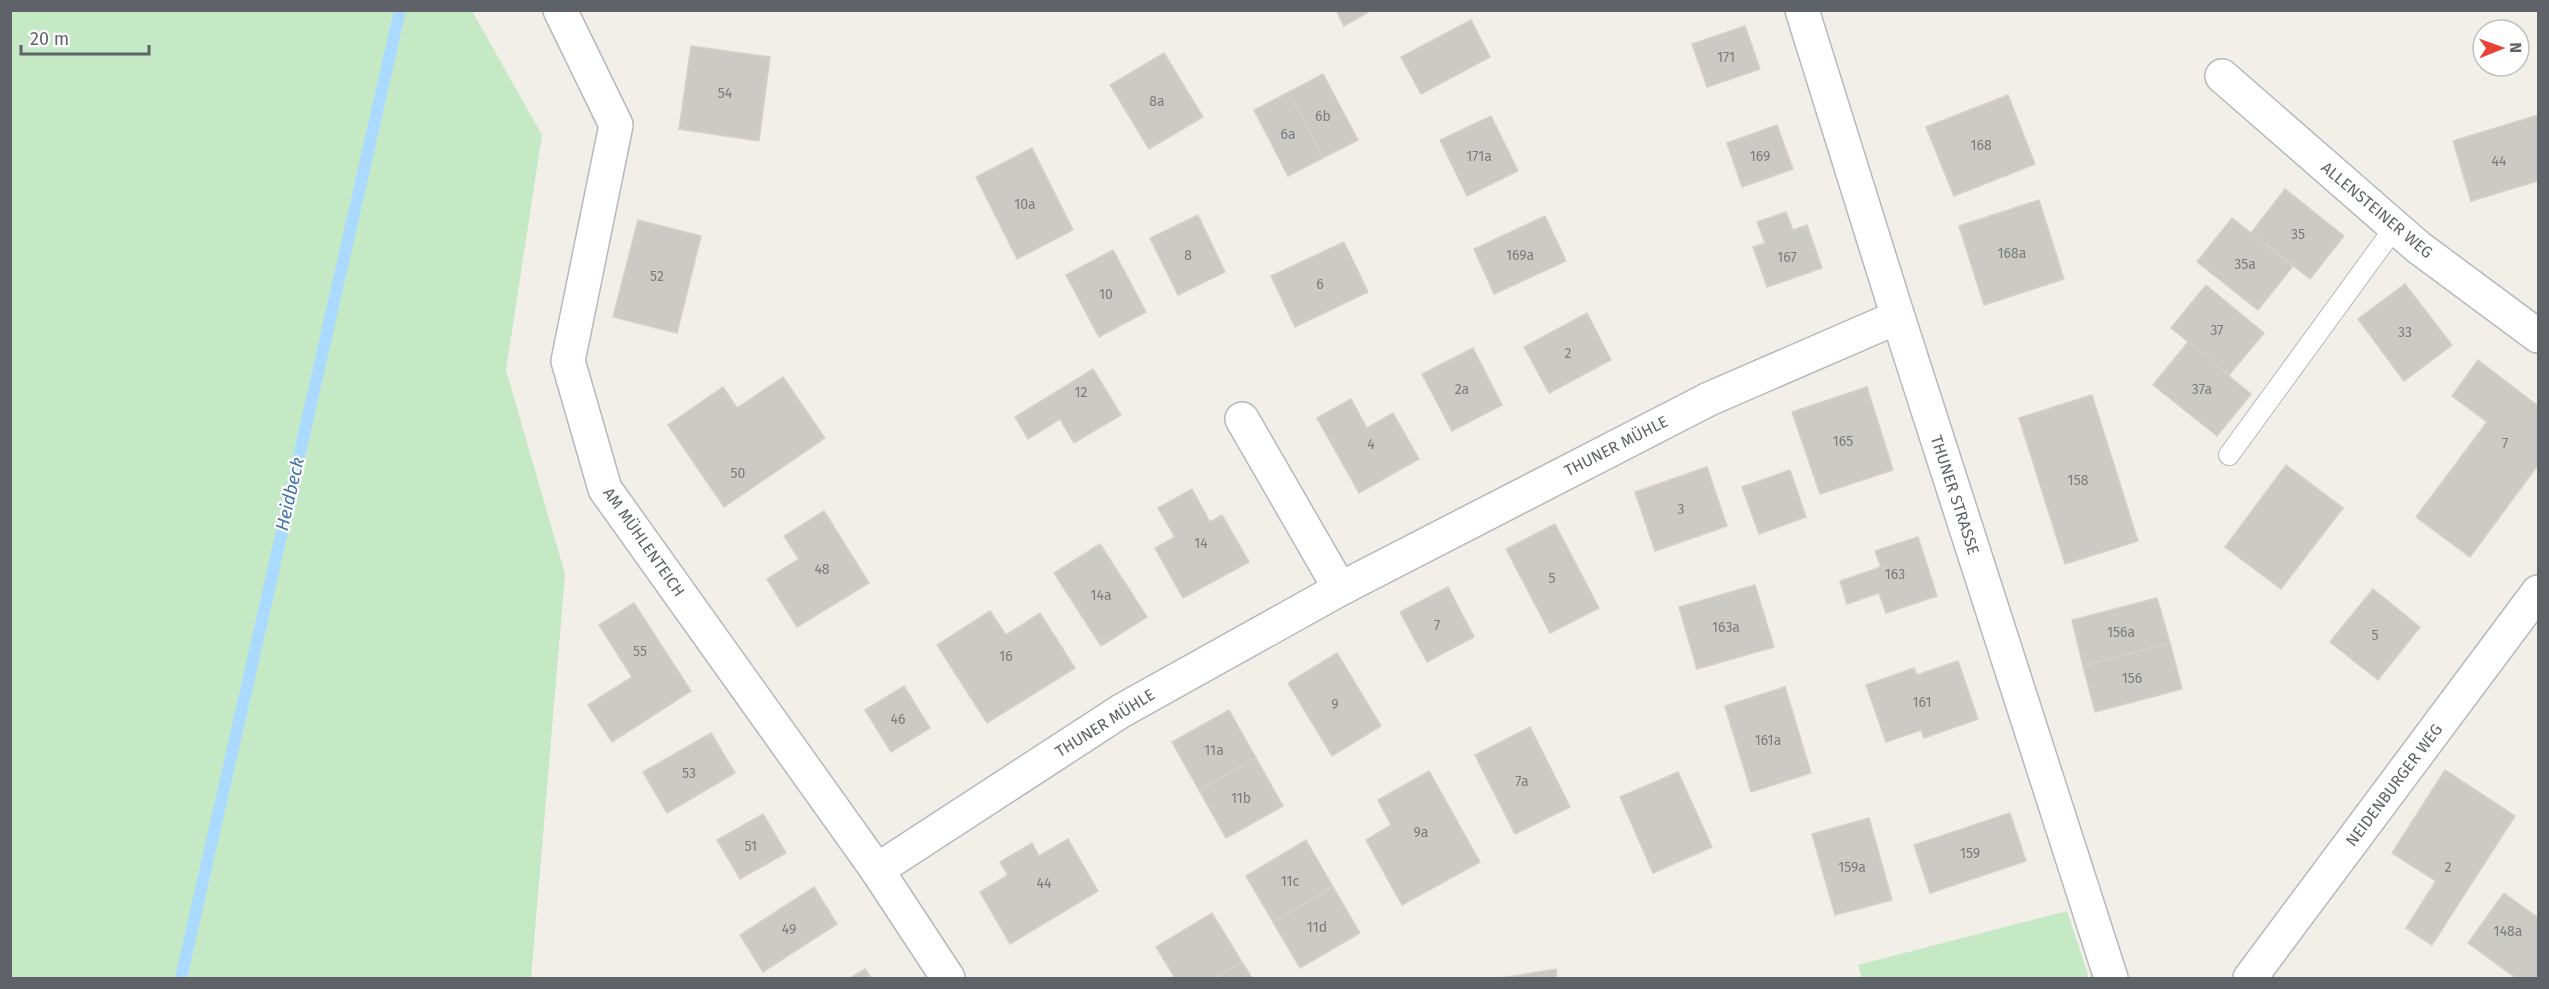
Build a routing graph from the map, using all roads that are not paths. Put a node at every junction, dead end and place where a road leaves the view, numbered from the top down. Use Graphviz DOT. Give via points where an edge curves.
graph roads {
  1 [pos="560,10"];
  2 [pos="1802,10"];
  3 [pos="2222,76"];
  4 [pos="2395,228"];
  5 [pos="1898,317"];
  6 [pos="2538,336"];
  7 [pos="1242,418"];
  8 [pos="2229,455"];
  9 [pos="1340,589"];
  10 [pos="2538,592"];
  11 [pos="877,870"];
  12 [pos="948,978"];
  13 [pos="2111,978"];
  14 [pos="2250,978"];
  1 -- 11 [label="street, AM MÜHLENTEICH" via="616,125 568,361 605,489"];
  2 -- 5 [label="street, THUNER STRASSE"];
  3 -- 4 [label="street, ALLENSTEINER WEG"];
  4 -- 6 [label="street, ALLENSTEINER WEG"];
  4 -- 8 [label="lane"];
  5 -- 9 [label="street, THUNER MÜHLE" via="1709,399"];
  5 -- 13 [label="street, THUNER STRASSE"];
  7 -- 9 [label="street"];
  9 -- 11 [label="street, THUNER MÜHLE" via="1121,711"];
  10 -- 14 [label="street, NEIDENBURGER WEG"];
  11 -- 12 [label="street, AM MÜHLENTEICH"];
}
